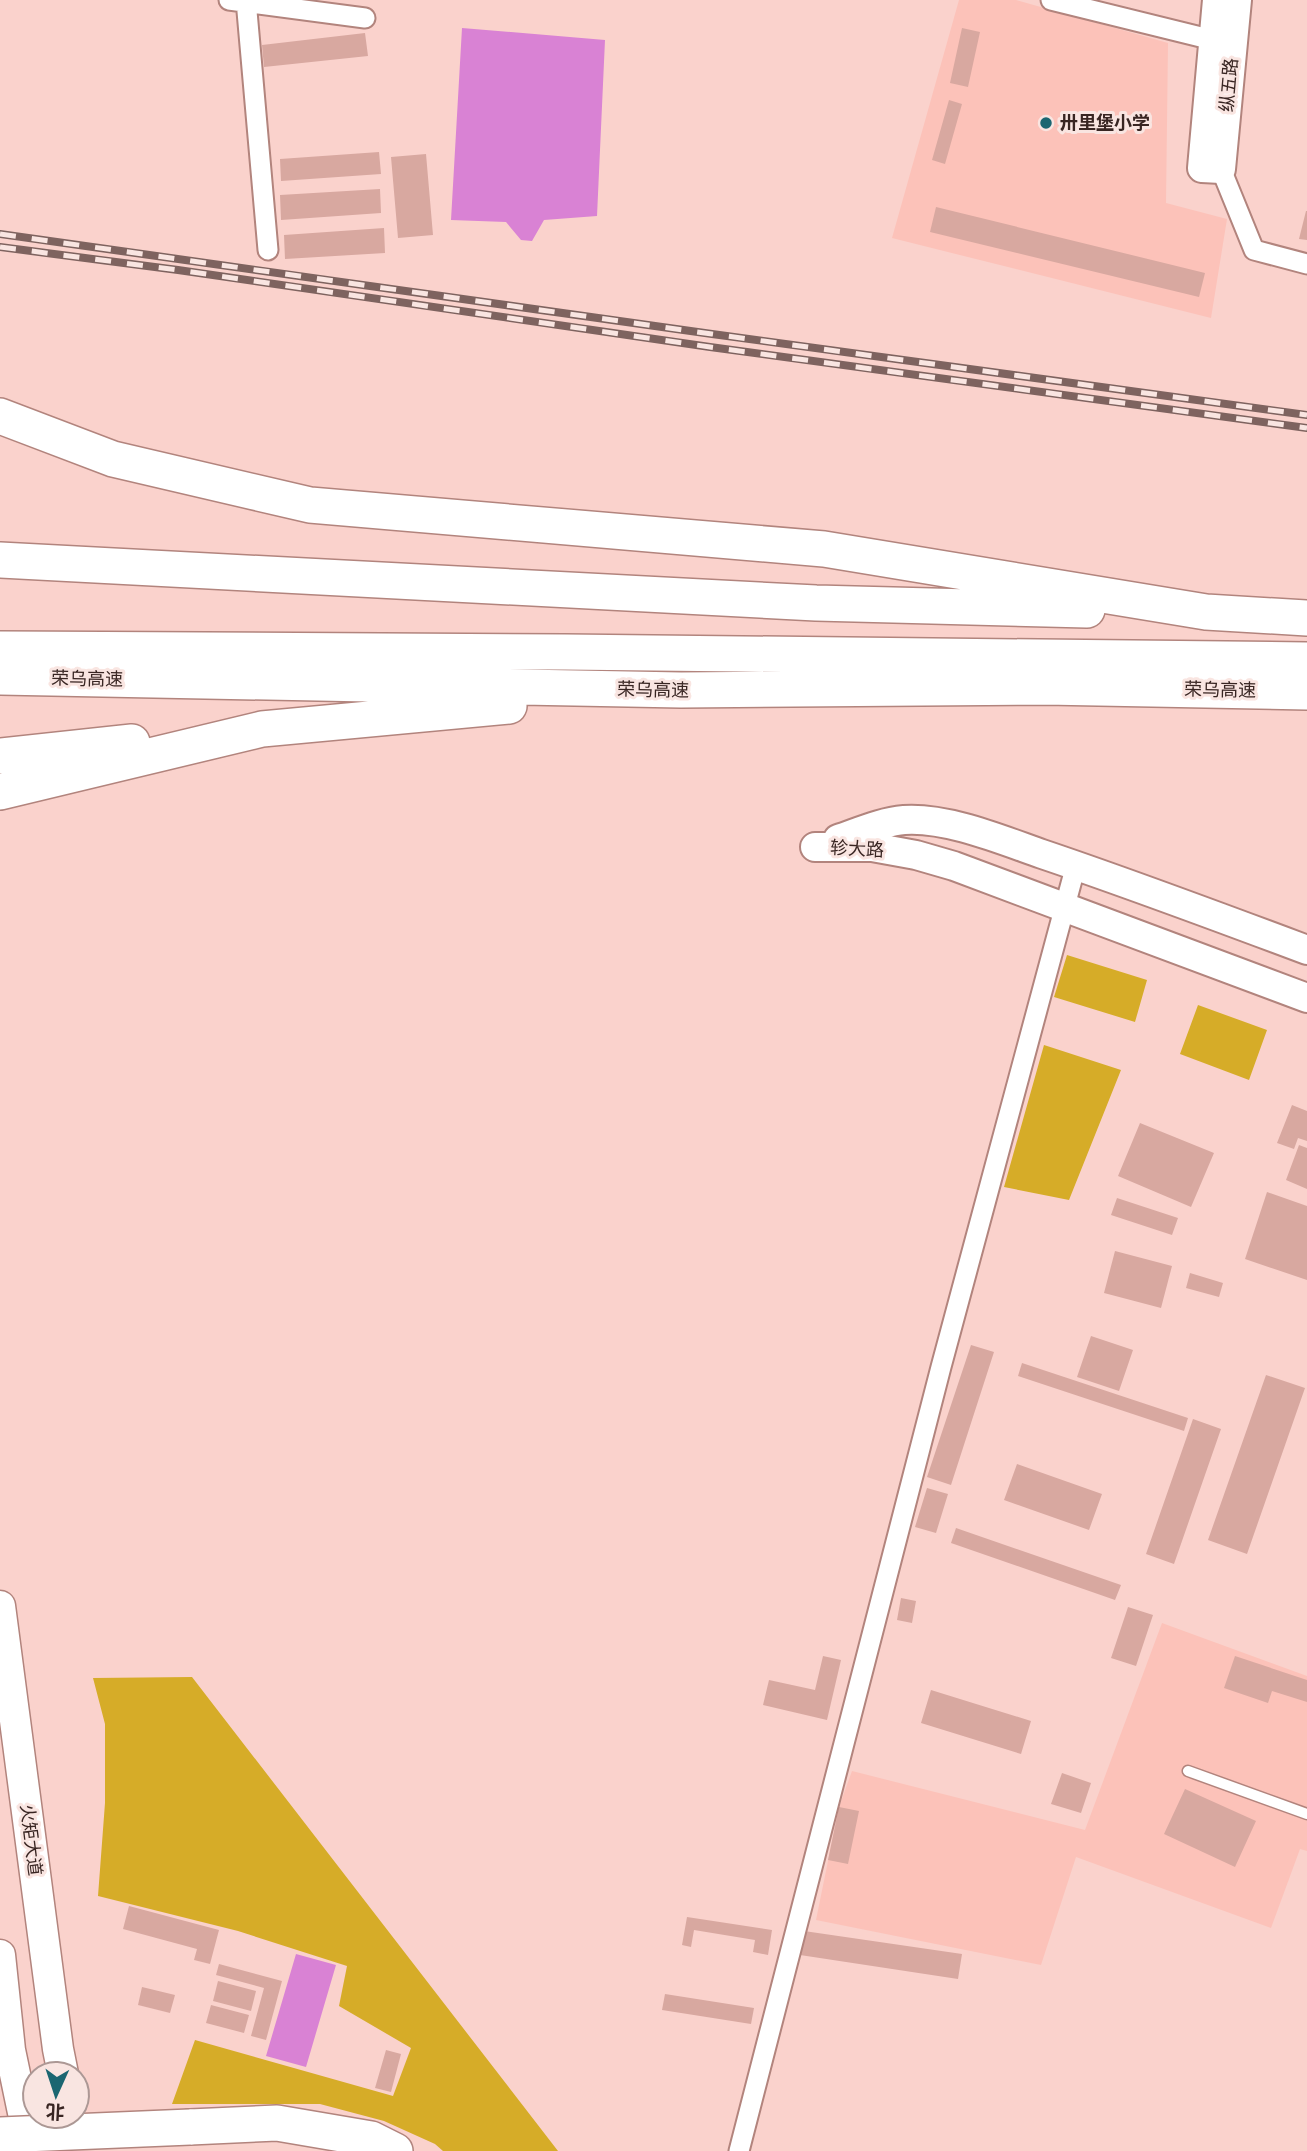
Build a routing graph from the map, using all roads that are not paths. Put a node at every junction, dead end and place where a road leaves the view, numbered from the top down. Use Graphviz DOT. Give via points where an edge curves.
graph roads {
  1 [pos="1051,0"];
  2 [pos="1217,0"];
  3 [pos="1237,0"];
  4 [pos="241,1"];
  5 [pos="365,18"];
  6 [pos="1213,40"];
  7 [pos="1212,168"];
  8 [pos="268,250"];
  9 [pos="1307,264"];
  10 [pos="0,416"];
  11 [pos="0,560"];
  12 [pos="1206,612"];
  13 [pos="1307,618"];
  14 [pos="0,649"];
  15 [pos="1307,660"];
  16 [pos="0,677"];
  17 [pos="681,690"];
  18 [pos="1307,692"];
  19 [pos="262,729"];
  20 [pos="0,756"];
  21 [pos="0,792"];
  22 [pos="1076,865"];
  23 [pos="1064,907"];
  24 [pos="1307,950"];
  25 [pos="1307,998"];
  26 [pos="0,1606"];
  27 [pos="1188,1771"];
  28 [pos="1307,1814"];
  29 [pos="0,1955"];
  30 [pos="10,2050"];
  31 [pos="60,2060"];
  32 [pos="74,2130"];
  33 [pos="0,2135"];
  34 [pos="193,2135"];
  35 [pos="6,2151"];
  36 [pos="31,2151"];
  37 [pos="59,2151"];
  38 [pos="78,2151"];
  39 [pos="330,2151"];
  40 [pos="395,2151"];
  41 [pos="739,2151"];
  1 -- 6 [label="street"];
  2 -- 6 [label="main road, 纵五路"];
  3 -- 7 [label="main road, 纵五路"];
  4 -- 5 [label="street"];
  4 -- 8 [label="street"];
  6 -- 7 [label="main road, 纵五路"];
  7 -- 9 [label="street" via="1254,250"];
  10 -- 12 [label="highway" via="113,459 310,505 824,549"];
  11 -- 12 [label="highway" via="816,603"];
  12 -- 13 [label="highway"];
  14 -- 15 [label="highway, 荣乌高速"];
  16 -- 17 [label="highway, 荣乌高速"];
  17 -- 18 [label="highway, 荣乌高速" via="1045,687"];
  17 -- 19 [label="highway"];
  19 -- 20 [label="highway"];
  19 -- 21 [label="highway"];
  22 -- 23 [label="street"];
  22 -- 23 [label="main road, 轸大路" via="972,830 927,821 880,825 815,847 872,847 916,855"];
  22 -- 24 [label="main road, 轸大路"];
  23 -- 25 [label="main road, 轸大路"];
  23 -- 41 [label="street"];
  26 -- 31 [label="main road, 火矩大道"];
  27 -- 28 [label="lane"];
  29 -- 30 [label="main road"];
  30 -- 35 [label="main road"];
  30 -- 36 [label="main road"];
  32 -- 38 [label="main road"];
  33 -- 34 [label="highway, bridge"];
  34 -- 37 [label="highway"];
  34 -- 39 [label="highway"];
  34 -- 40 [label="highway" via="277,2123 371,2139"];
}
